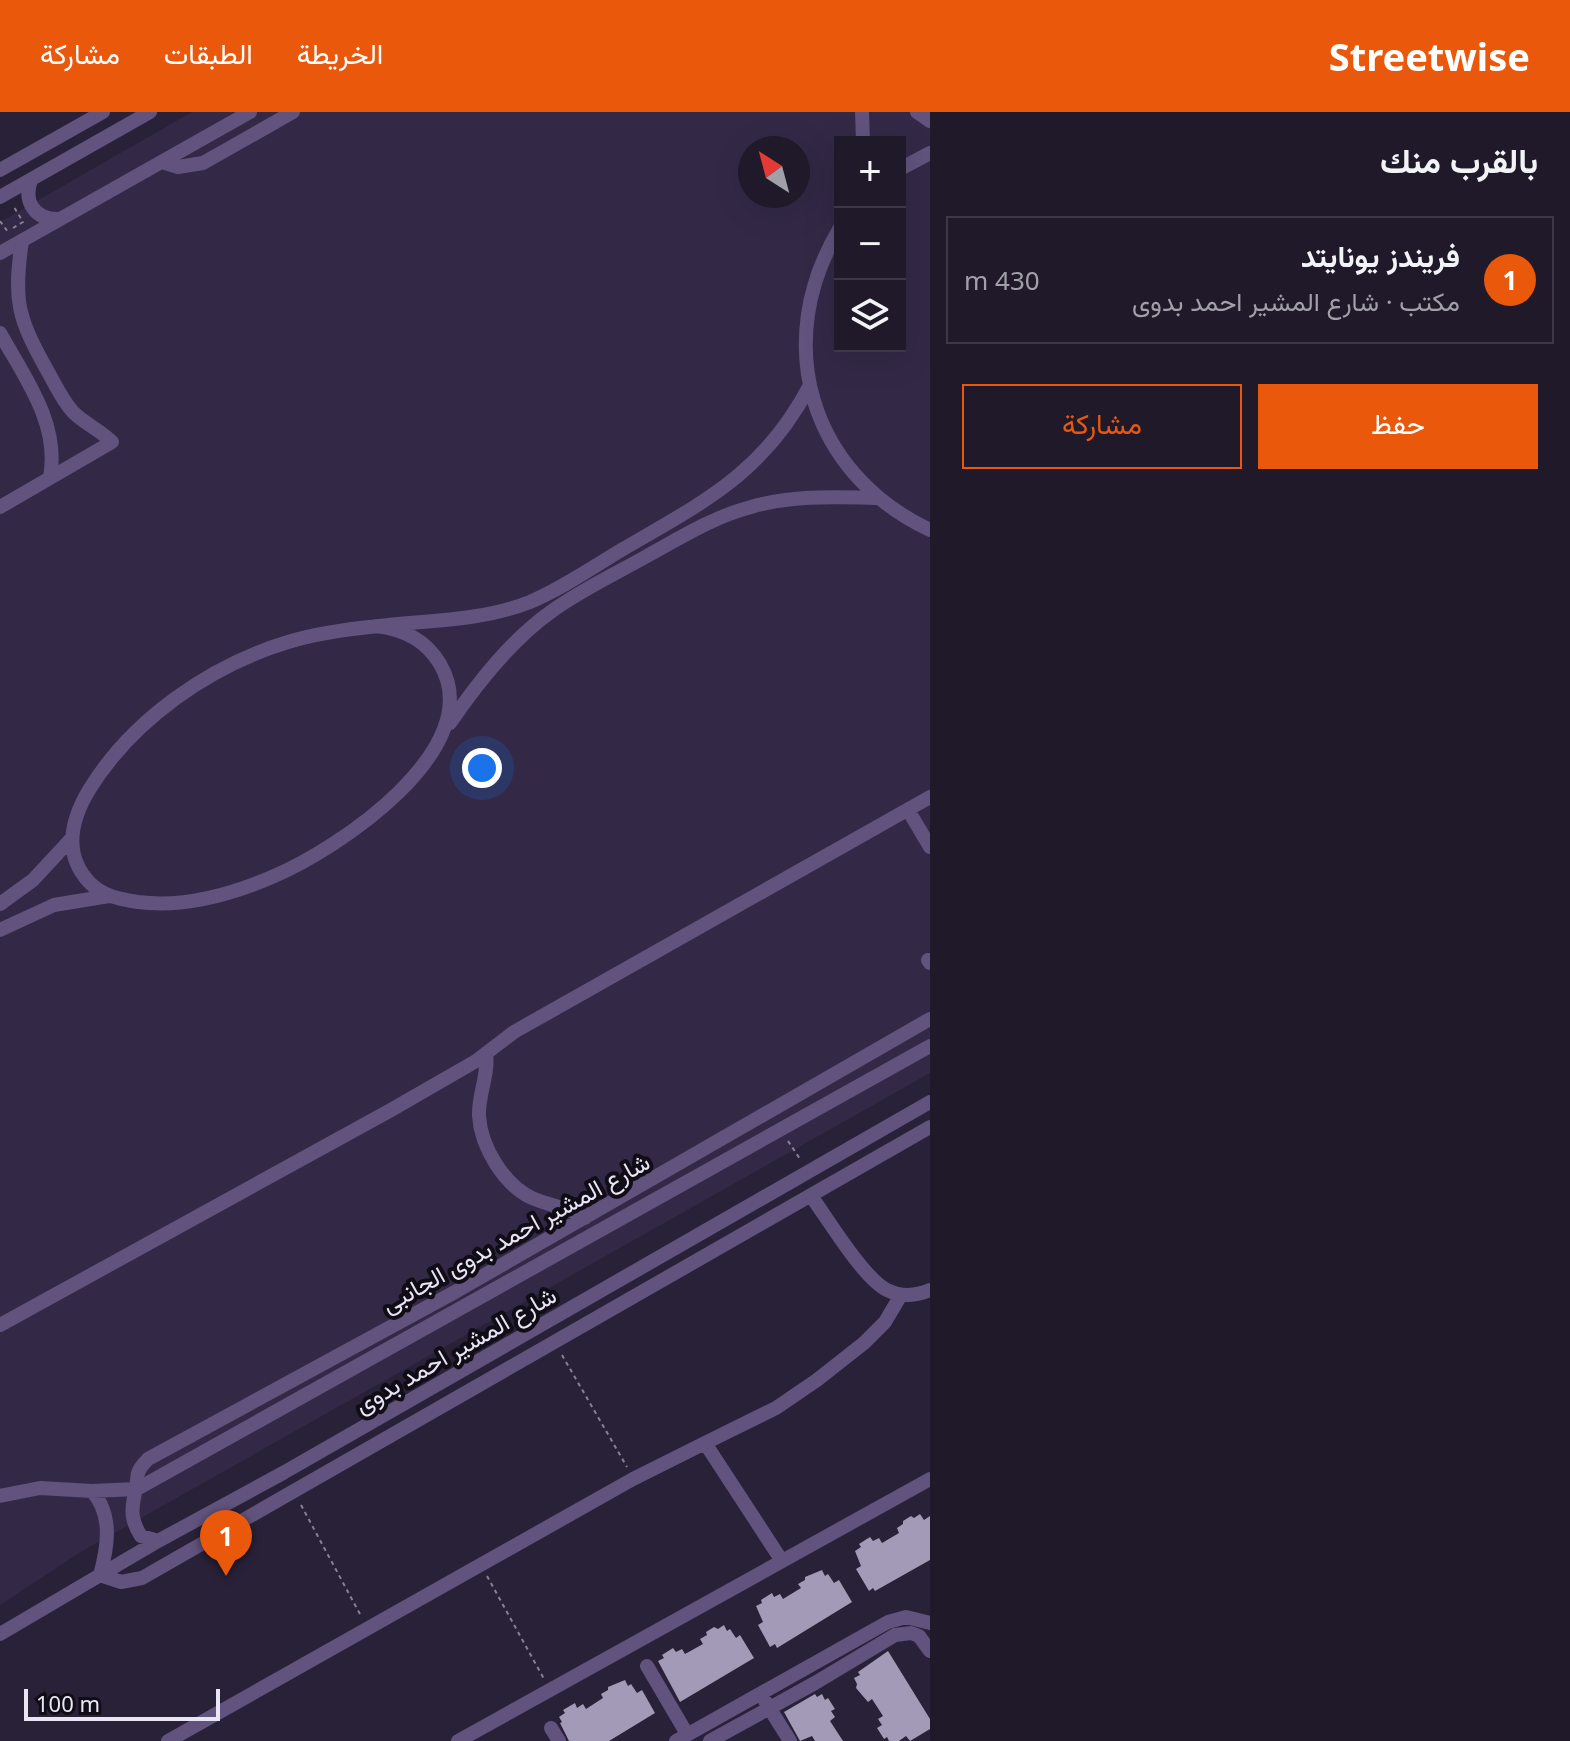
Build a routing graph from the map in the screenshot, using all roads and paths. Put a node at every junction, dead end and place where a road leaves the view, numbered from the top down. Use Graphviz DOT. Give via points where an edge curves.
graph roads {
  1 [pos="103,112"];
  2 [pos="150,112"];
  3 [pos="250,112"];
  4 [pos="293,112"];
  5 [pos="862,112"];
  6 [pos="917,112"];
  7 [pos="930,121"];
  8 [pos="863,136"];
  9 [pos="930,153"];
  10 [pos="162,162"];
  11 [pos="906,166"];
  12 [pos="0,170"];
  13 [pos="31,180"];
  14 [pos="4,202"];
  15 [pos="60,219"];
  16 [pos="0,221"];
  17 [pos="834,239"];
  18 [pos="22,241"];
  19 [pos="0,253"];
  20 [pos="0,333"];
  21 [pos="810,385"];
  22 [pos="61,395"];
  23 [pos="41,408"];
  24 [pos="50,477"];
  25 [pos="878,498"];
  26 [pos="0,507"];
  27 [pos="930,530"];
  28 [pos="376,626"];
  29 [pos="445,730"];
  30 [pos="930,797"];
  31 [pos="908,810"];
  32 [pos="72,838"];
  33 [pos="930,847"];
  34 [pos="110,896"];
  35 [pos="0,904"];
  36 [pos="0,930"];
  37 [pos="930,1019"];
  38 [pos="930,1046"];
  39 [pos="486,1054"];
  40 [pos="930,1102"];
  41 [pos="915,1110"];
  42 [pos="928,1128"];
  43 [pos="781,1130"];
  44 [pos="801,1160"];
  45 [pos="646,1184"];
  46 [pos="811,1196"];
  47 [pos="655,1201"];
  48 [pos="585,1218"];
  49 [pos="930,1290"];
  50 [pos="901,1295"];
  51 [pos="0,1325"];
  52 [pos="554,1340"];
  53 [pos="705,1443"];
  54 [pos="633,1479"];
  55 [pos="930,1479"];
  56 [pos="137,1489"];
  57 [pos="92,1491"];
  58 [pos="293,1492"];
  59 [pos="0,1496"];
  60 [pos="158,1541"];
  61 [pos="782,1561"];
  62 [pos="480,1564"];
  63 [pos="100,1575"];
  64 [pos="930,1623"];
  65 [pos="367,1627"];
  66 [pos="891,1628"];
  67 [pos="0,1634"];
  68 [pos="928,1645"];
  69 [pos="647,1666"];
  70 [pos="550,1690"];
  71 [pos="761,1694"];
  72 [pos="770,1709"];
  73 [pos="682,1738"];
  74 [pos="168,1741"];
  75 [pos="458,1741"];
  76 [pos="710,1741"];
  77 [pos="790,1741"];
  1 -- 12 [label="street"];
  2 -- 13 [label="street"];
  3 -- 10 [label="street"];
  4 -- 10 [label="street" via="203,163 178,167"];
  5 -- 8 [label="street"];
  6 -- 7 [label="street"];
  9 -- 11 [label="street"];
  10 -- 15 [label="street"];
  13 -- 14 [label="street"];
  13 -- 15 [label="street" via="28,197 35,212"];
  14 -- 16 [label="path" via="23,222 7,233"];
  15 -- 18 [label="street"];
  17 -- 21 [label="street" via="809,303 805,344"];
  18 -- 19 [label="street"];
  18 -- 22 [label="street" via="16,278 19,311"];
  20 -- 23 [label="street"];
  21 -- 25 [label="street" via="834,447"];
  21 -- 28 [label="street" via="775,439 729,484 549,593 480,616"];
  22 -- 23 [label="street"];
  22 -- 24 [label="street" via="81,420 112,442"];
  23 -- 24 [label="street" via="52,441"];
  24 -- 26 [label="street"];
  25 -- 27 [label="street"];
  25 -- 29 [label="street" via="772,502 694,530 539,620 485,676"];
  28 -- 29 [label="street" via="411,636 438,660 450,694"];
  28 -- 32 [label="street" via="277,645 224,668 183,694 133,734 106,764 75,816"];
  29 -- 34 [label="street" via="383,807 297,866 197,900 145,903"];
  30 -- 31 [label="street"];
  31 -- 33 [label="street"];
  31 -- 39 [label="street" via="514,1032"];
  32 -- 34 [label="street" via="85,877"];
  32 -- 35 [label="street" via="40,874"];
  34 -- 36 [label="street" via="54,905"];
  37 -- 45 [label="street, شارع المشير احمد بدوى الجانبى"];
  38 -- 43 [label="street, شارع المشير احمد بدوى"];
  39 -- 48 [label="street" via="481,1131 504,1174 534,1199"];
  39 -- 51 [label="street"];
  40 -- 41 [label="street, شارع المشير احمد بدوى"];
  41 -- 42 [label="street"];
  41 -- 60 [label="street, شارع المشير احمد بدوى"];
  42 -- 46 [label="street"];
  43 -- 44 [label="path"];
  43 -- 47 [label="street, شارع المشير احمد بدوى"];
  45 -- 47 [label="street"];
  45 -- 48 [label="street, شارع المشير احمد بدوى الجانبى"];
  46 -- 50 [label="street" via="876,1283"];
  46 -- 52 [label="street"];
  47 -- 56 [label="street, شارع المشير احمد بدوى"];
  48 -- 56 [label="street, شارع المشير احمد بدوى الجانبى" via="148,1459 135,1479"];
  49 -- 50 [label="street"];
  50 -- 53 [label="street" via="885,1322 817,1380 776,1408"];
  52 -- 54 [label="path"];
  52 -- 58 [label="street"];
  53 -- 54 [label="street"];
  53 -- 61 [label="street"];
  54 -- 62 [label="street"];
  55 -- 61 [label="street"];
  56 -- 57 [label="street, شارع المشير احمد بدوى"];
  56 -- 60 [label="street" via="133,1520 141,1536"];
  57 -- 59 [label="street, شارع المشير احمد بدوى" via="40,1488"];
  57 -- 63 [label="street" via="102,1502 107,1528"];
  58 -- 63 [label="street" via="142,1578 121,1582"];
  58 -- 65 [label="path"];
  60 -- 63 [label="street, شارع المشير احمد بدوى"];
  61 -- 70 [label="street"];
  62 -- 65 [label="street"];
  62 -- 70 [label="path"];
  63 -- 67 [label="street, شارع المشير احمد بدوى"];
  64 -- 66 [label="street" via="906,1617"];
  65 -- 74 [label="street"];
  66 -- 68 [label="street" via="919,1636"];
  66 -- 71 [label="street"];
  66 -- 72 [label="street"];
  69 -- 73 [label="street"];
  70 -- 75 [label="street"];
  71 -- 72 [label="street"];
  71 -- 73 [label="street"];
  72 -- 76 [label="street"];
  72 -- 77 [label="street"];
}
